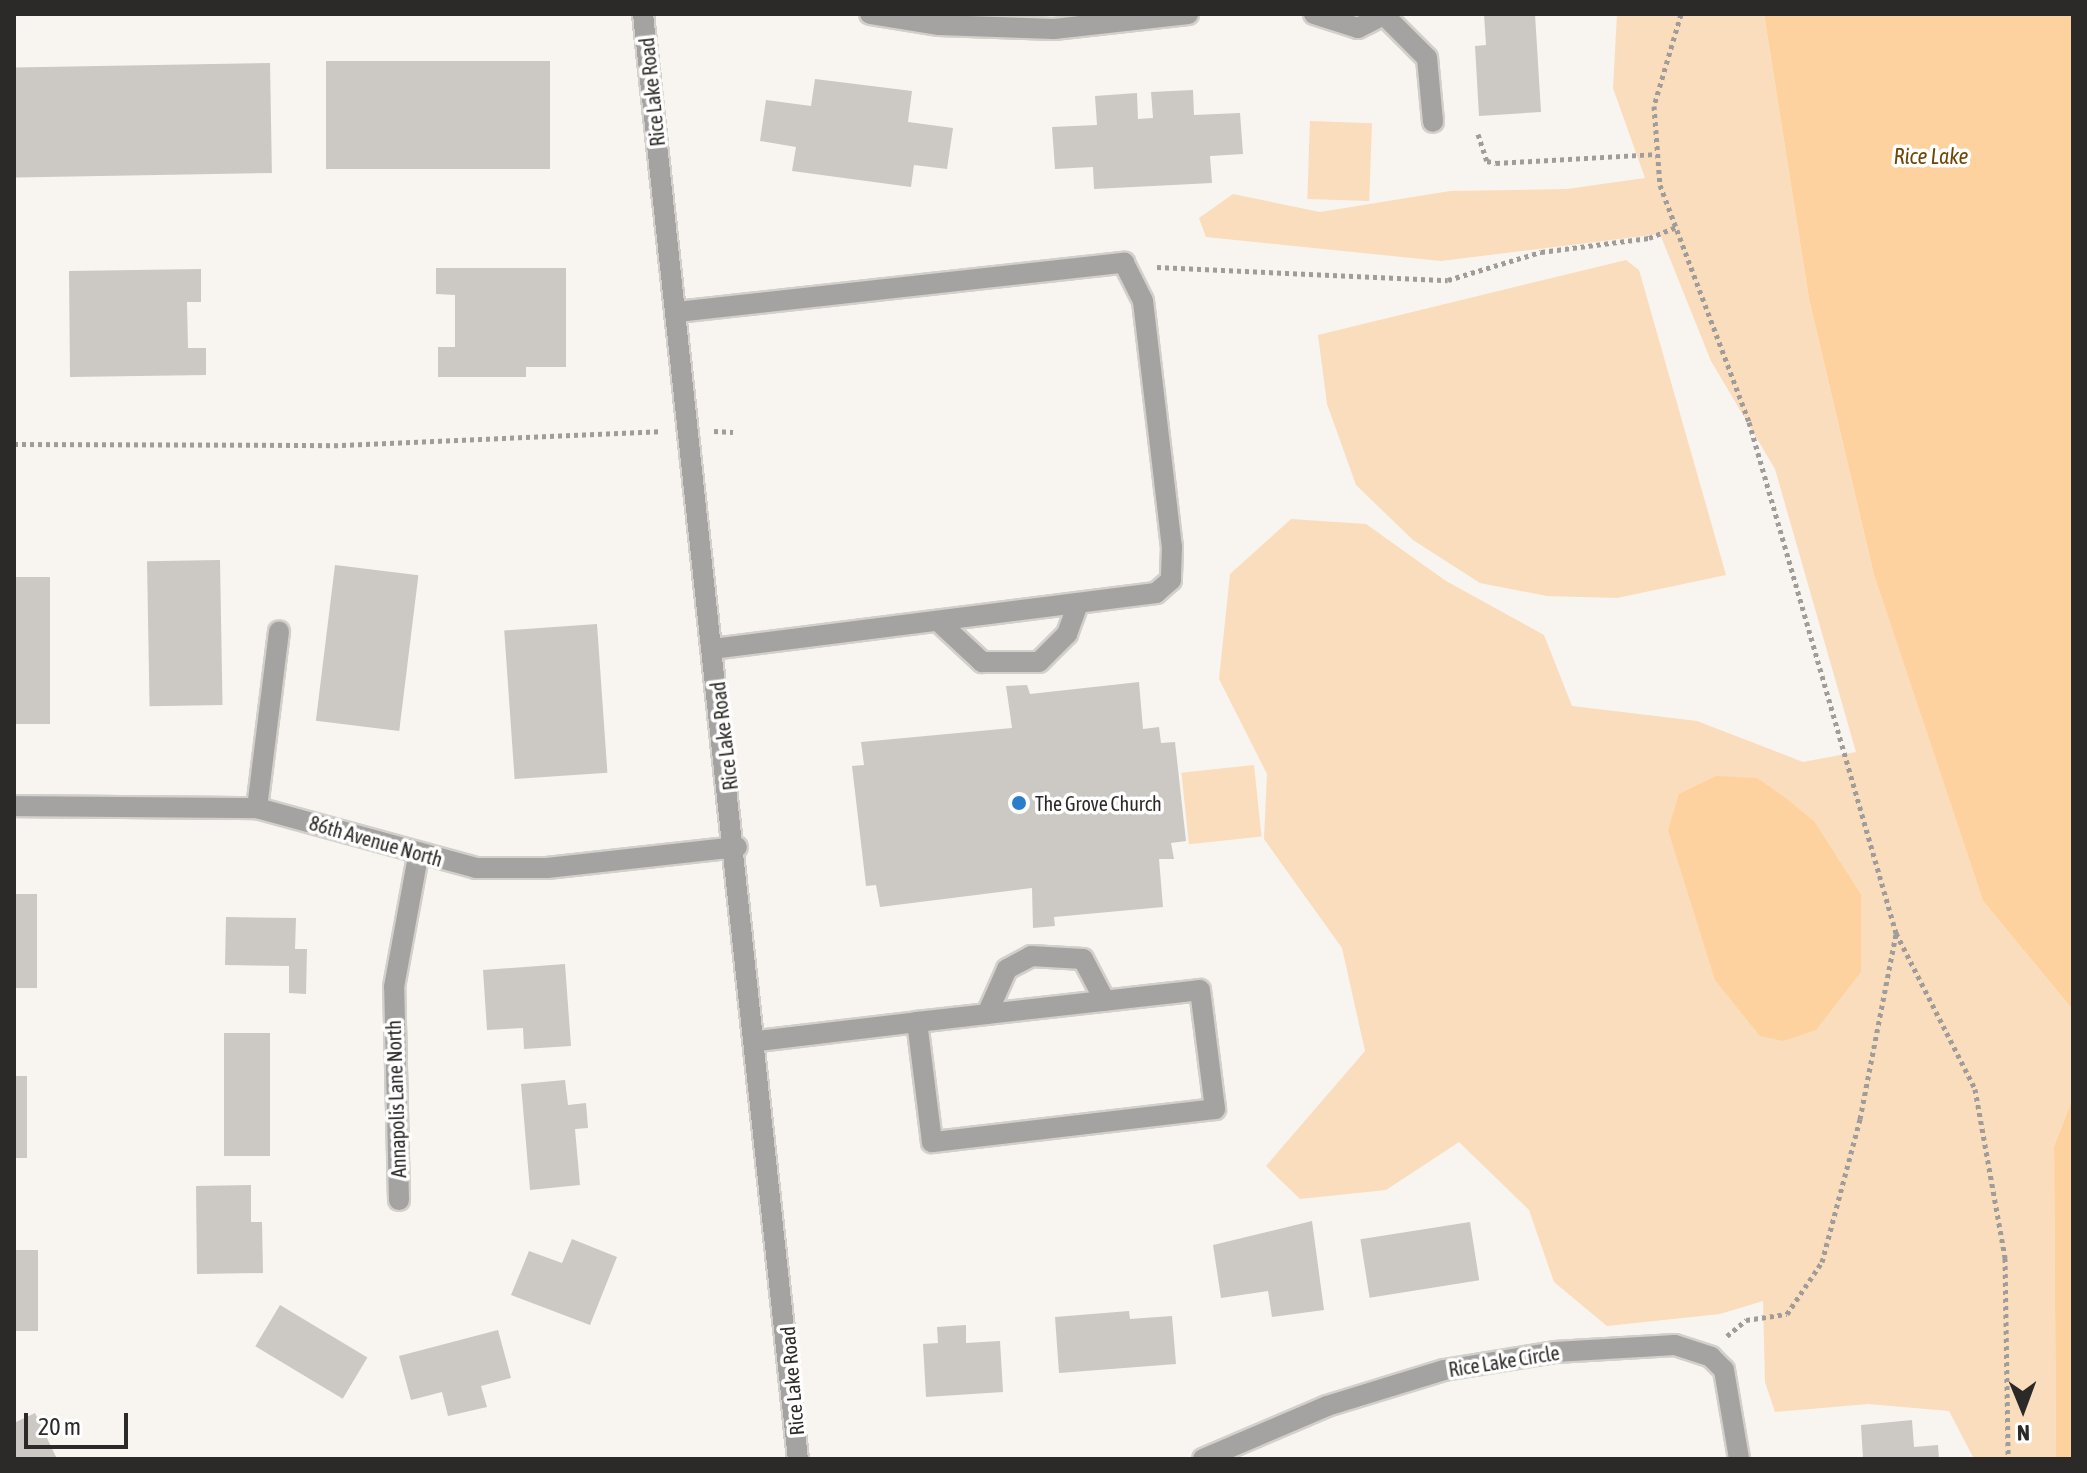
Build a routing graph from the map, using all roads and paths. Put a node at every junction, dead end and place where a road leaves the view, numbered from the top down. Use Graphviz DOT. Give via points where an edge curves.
graph roads {
  1 [pos="643,14"];
  2 [pos="870,14"];
  3 [pos="1188,14"];
  4 [pos="1314,14"];
  5 [pos="1681,14"];
  6 [pos="1385,15"];
  7 [pos="1433,122"];
  8 [pos="1478,134"];
  9 [pos="1655,154"];
  10 [pos="1676,227"];
  11 [pos="1134,271"];
  12 [pos="677,312"];
  13 [pos="662,431"];
  14 [pos="718,431"];
  15 [pos="733,432"];
  16 [pos="14,444"];
  17 [pos="1078,603"];
  18 [pos="939,622"];
  19 [pos="279,631"];
  20 [pos="714,649"];
  21 [pos="14,806"];
  22 [pos="257,808"];
  23 [pos="737,847"];
  24 [pos="418,856"];
  25 [pos="1896,933"];
  26 [pos="1105,1001"];
  27 [pos="987,1014"];
  28 [pos="917,1022"];
  29 [pos="758,1041"];
  30 [pos="399,1200"];
  31 [pos="1711,1357"];
  32 [pos="798,1459"];
  33 [pos="1203,1459"];
  34 [pos="1739,1459"];
  35 [pos="2008,1459"];
  1 -- 12 [label="street, Rice Lake Road"];
  2 -- 3 [label="street" via="1039,29"];
  4 -- 6 [label="street" via="1349,28"];
  5 -- 9 [label="path" via="1654,106"];
  6 -- 7 [label="street" via="1427,58"];
  8 -- 9 [label="path" via="1487,161 1496,163"];
  9 -- 10 [label="path"];
  10 -- 11 [label="path" via="1649,238 1541,252 1448,280 1176,265"];
  10 -- 25 [label="path" via="1749,422"];
  11 -- 12 [label="street" via="1117,261"];
  11 -- 17 [label="street" via="1173,572 1156,593"];
  12 -- 20 [label="street, Rice Lake Road"];
  13 -- 16 [label="path" via="342,445"];
  14 -- 15 [label="path"];
  17 -- 18 [label="street"];
  17 -- 18 [label="street" via="1067,634 1039,662 982,662"];
  18 -- 20 [label="street"];
  19 -- 22 [label="street"];
  20 -- 23 [label="street, Rice Lake Road"];
  21 -- 22 [label="street, 86th Avenue North"];
  22 -- 24 [label="street, 86th Avenue North"];
  23 -- 24 [label="street, 86th Avenue North" via="547,868 476,868"];
  23 -- 29 [label="street, Rice Lake Road"];
  24 -- 30 [label="street, Annapolis Lane North" via="394,987"];
  25 -- 31 [label="path" via="1822,1262 1796,1306 1746,1320"];
  25 -- 35 [label="path" via="1969,1075 1985,1123 2005,1258"];
  26 -- 27 [label="street"];
  26 -- 27 [label="street" via="1083,959 1031,956 1007,969"];
  26 -- 28 [label="street" via="1200,990 1215,1109 932,1142"];
  27 -- 28 [label="street"];
  28 -- 29 [label="street"];
  29 -- 32 [label="street, Rice Lake Road"];
  31 -- 33 [label="street, Rice Lake Circle" via="1675,1345 1610,1346 1444,1370 1327,1406"];
  31 -- 34 [label="street" via="1730,1387"];
}
